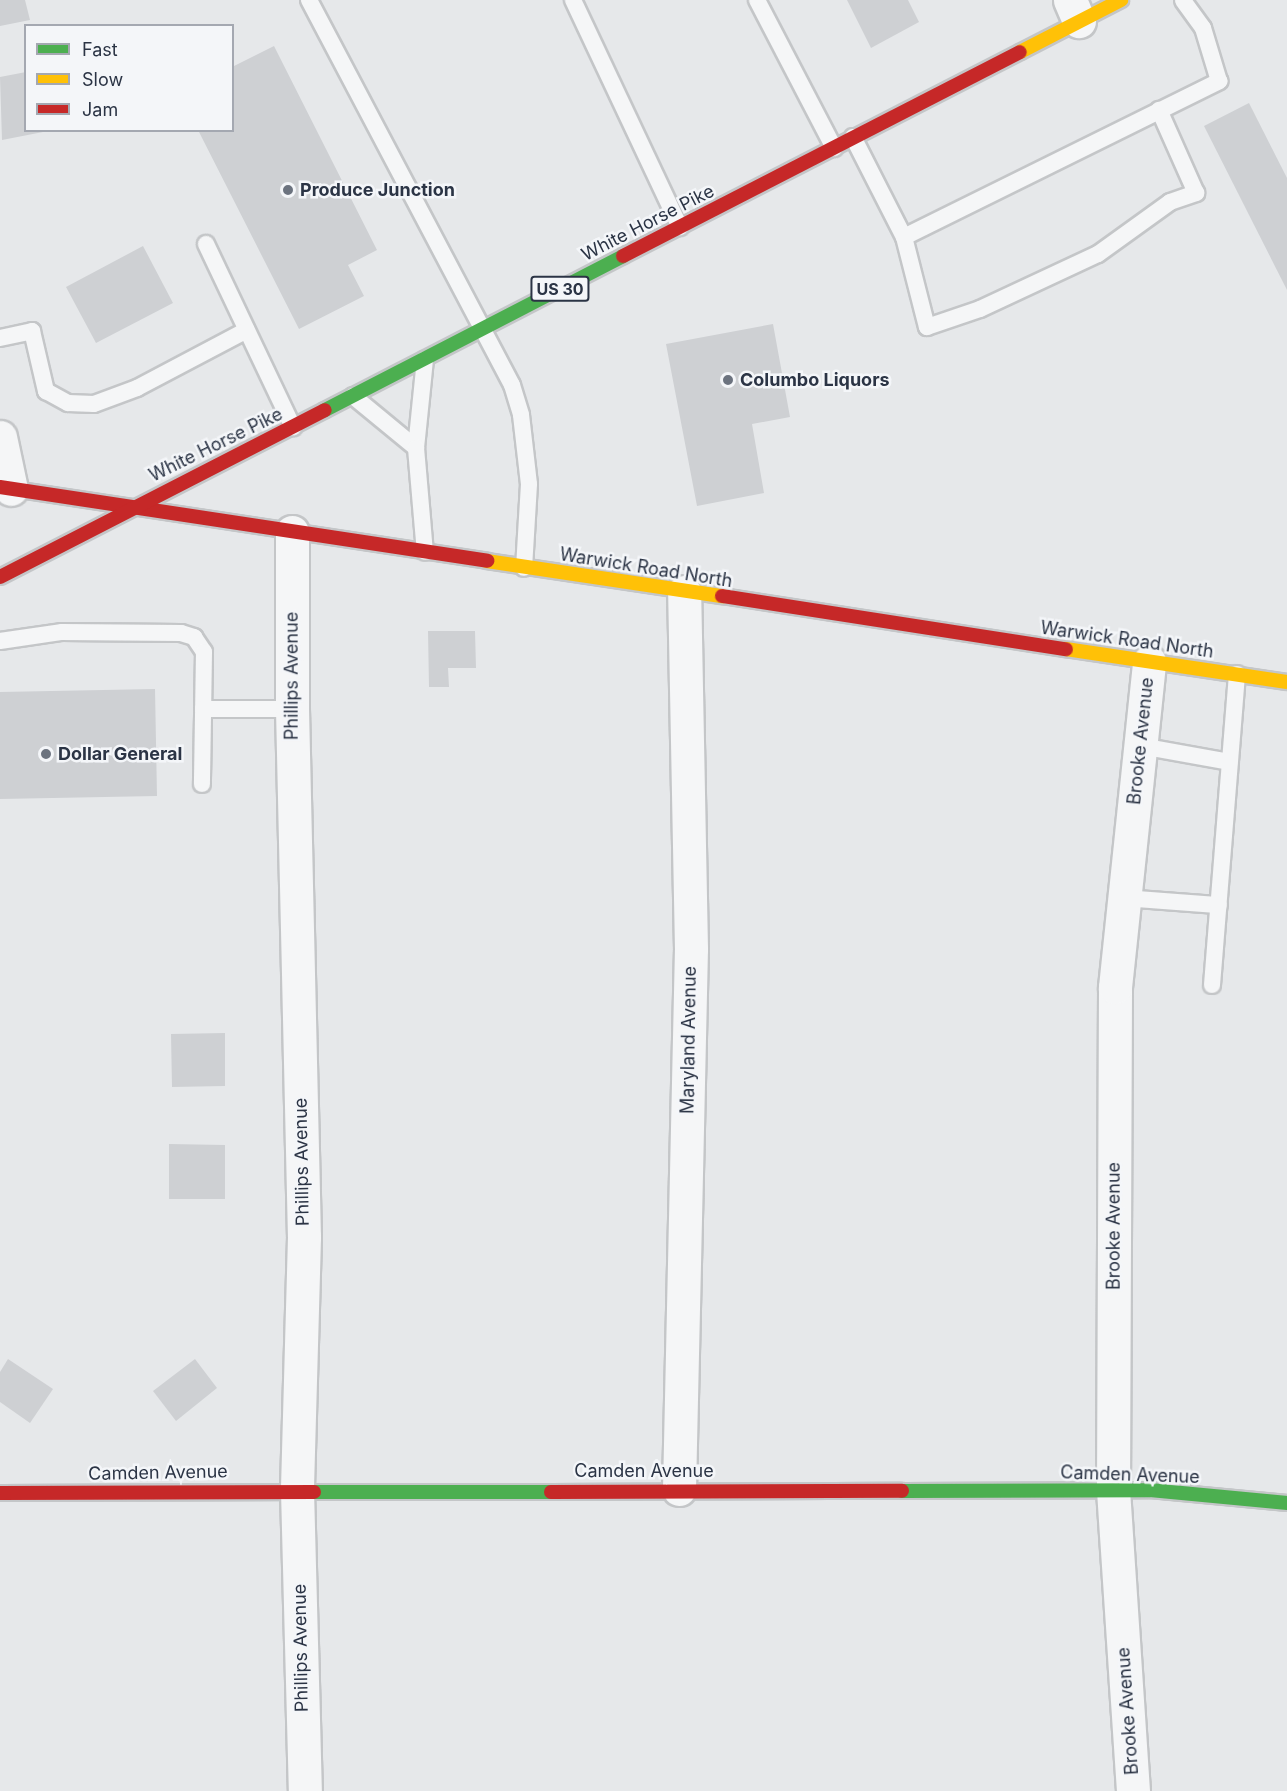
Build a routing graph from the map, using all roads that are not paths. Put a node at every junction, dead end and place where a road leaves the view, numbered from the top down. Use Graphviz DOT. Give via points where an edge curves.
graph roads {
  1 [pos="309,0"];
  2 [pos="573,0"];
  3 [pos="757,0"];
  4 [pos="1121,0"];
  5 [pos="1183,0"];
  6 [pos="1075,10"];
  7 [pos="1159,110"];
  8 [pos="853,137"];
  9 [pos="834,148"];
  10 [pos="680,227"];
  11 [pos="904,237"];
  12 [pos="206,244"];
  13 [pos="247,330"];
  14 [pos="482,330"];
  15 [pos="0,338"];
  16 [pos="424,359"];
  17 [pos="354,396"];
  18 [pos="293,427"];
  19 [pos="0,437"];
  20 [pos="416,448"];
  21 [pos="5,488"];
  22 [pos="129,508"];
  23 [pos="292,532"];
  24 [pos="425,552"];
  25 [pos="524,568"];
  26 [pos="0,577"];
  27 [pos="684,592"];
  28 [pos="1,637"];
  29 [pos="1149,662"];
  30 [pos="1237,674"];
  31 [pos="1287,682"];
  32 [pos="203,709"];
  33 [pos="292,709"];
  34 [pos="1140,747"];
  35 [pos="1230,762"];
  36 [pos="202,784"];
  37 [pos="1125,898"];
  38 [pos="1219,905"];
  39 [pos="1212,985"];
  40 [pos="679,1489"];
  41 [pos="297,1490"];
  42 [pos="1113,1490"];
  43 [pos="0,1493"];
  44 [pos="1287,1503"];
  45 [pos="305,1791"];
  46 [pos="1133,1791"];
  1 -- 14 [label="lane"];
  2 -- 10 [label="lane"];
  3 -- 9 [label="lane"];
  4 -- 6 [label="main road, White Horse Pike / US 30"];
  5 -- 7 [label="lane" via="1203,28 1219,81"];
  6 -- 8 [label="main road, White Horse Pike / US 30"];
  7 -- 11 [label="lane"];
  7 -- 11 [label="lane" via="1196,193 1170,202 1098,254 980,309 927,327"];
  8 -- 9 [label="main road, White Horse Pike / US 30"];
  8 -- 11 [label="lane"];
  9 -- 10 [label="main road, White Horse Pike / US 30"];
  10 -- 14 [label="main road, White Horse Pike / US 30"];
  12 -- 13 [label="lane"];
  13 -- 15 [label="lane" via="137,388 94,404 68,403 46,392 32,331"];
  13 -- 18 [label="lane"];
  14 -- 16 [label="main road, White Horse Pike / US 30"];
  14 -- 25 [label="lane" via="512,385 521,415 529,484"];
  16 -- 17 [label="main road, White Horse Pike / US 30"];
  16 -- 20 [label="lane"];
  17 -- 18 [label="main road, White Horse Pike / US 30"];
  17 -- 20 [label="lane"];
  18 -- 22 [label="main road, White Horse Pike / US 30"];
  19 -- 21 [label="street"];
  20 -- 24 [label="lane"];
  21 -- 22 [label="main road, Warwick Road North"];
  22 -- 23 [label="main road, Warwick Road North"];
  22 -- 26 [label="main road, White Horse Pike / US 30" via="56,551"];
  23 -- 24 [label="main road, Warwick Road North"];
  23 -- 33 [label="street, Phillips Avenue"];
  24 -- 25 [label="main road, Warwick Road North"];
  25 -- 27 [label="main road, Warwick Road North"];
  27 -- 29 [label="main road, Warwick Road North"];
  27 -- 40 [label="street, Maryland Avenue" via="691,949"];
  28 -- 32 [label="lane" via="62,632 182,633 194,637 204,652"];
  29 -- 30 [label="main road, Warwick Road North"];
  29 -- 34 [label="street, Brooke Avenue"];
  30 -- 31 [label="main road, Warwick Road North"];
  30 -- 35 [label="lane"];
  32 -- 33 [label="lane"];
  32 -- 36 [label="lane"];
  33 -- 41 [label="street, Phillips Avenue" via="304,1237"];
  34 -- 35 [label="lane"];
  34 -- 37 [label="street, Brooke Avenue"];
  35 -- 38 [label="lane"];
  37 -- 38 [label="lane"];
  37 -- 42 [label="street, Brooke Avenue" via="1115,987"];
  38 -- 39 [label="lane"];
  40 -- 41 [label="main road, Camden Avenue"];
  40 -- 42 [label="main road, Camden Avenue"];
  41 -- 43 [label="main road, Camden Avenue"];
  41 -- 45 [label="street, Phillips Avenue"];
  42 -- 44 [label="main road, Camden Avenue"];
  42 -- 46 [label="street, Brooke Avenue"];
}
